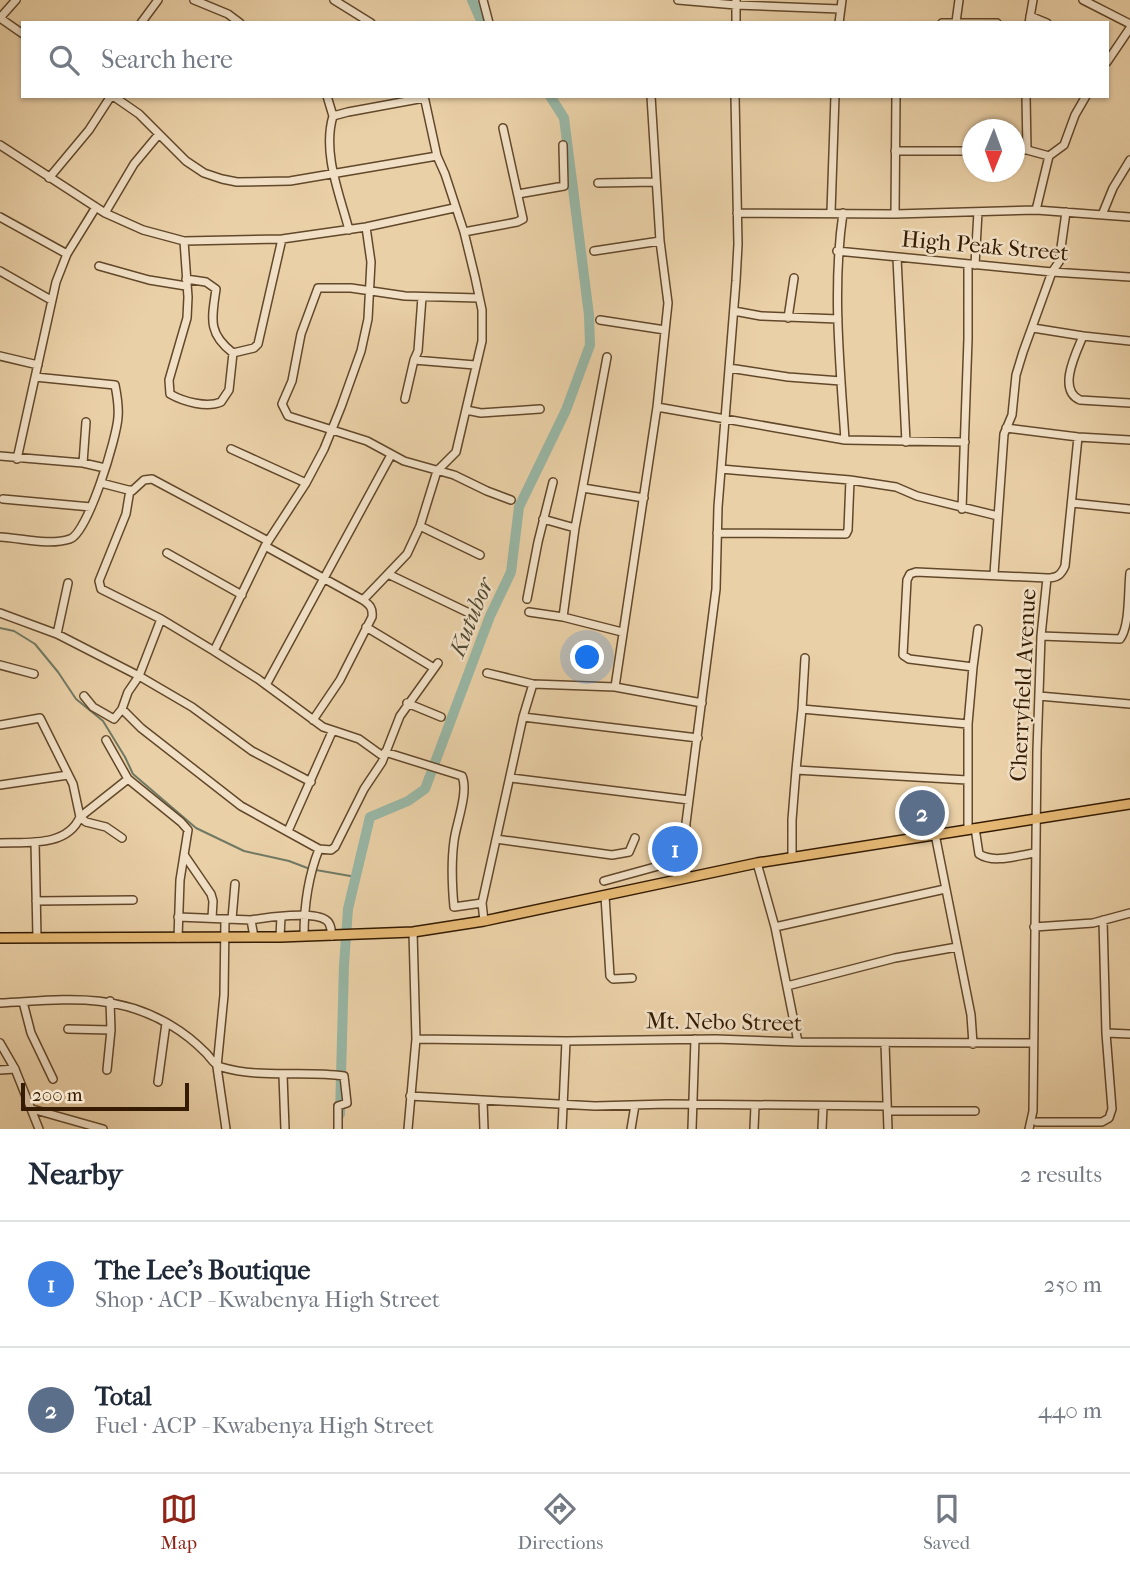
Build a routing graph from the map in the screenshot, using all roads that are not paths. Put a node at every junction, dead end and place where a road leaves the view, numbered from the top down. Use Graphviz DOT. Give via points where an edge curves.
graph roads {
  1 [pos="16,0"];
  2 [pos="158,0"];
  3 [pos="194,0"];
  4 [pos="334,0"];
  5 [pos="483,0"];
  6 [pos="678,0"];
  7 [pos="959,0"];
  8 [pos="1034,0"];
  9 [pos="1083,0"];
  10 [pos="206,2"];
  11 [pos="736,3"];
  12 [pos="752,3"];
  13 [pos="808,4"];
  14 [pos="841,4"];
  15 [pos="0,18"];
  16 [pos="1030,20"];
  17 [pos="142,21"];
  18 [pos="237,21"];
  19 [pos="368,21"];
  20 [pos="488,21"];
  21 [pos="736,21"];
  22 [pos="956,21"];
  23 [pos="1130,26"];
  24 [pos="21,33"];
  25 [pos="1111,48"];
  26 [pos="111,98"];
  27 [pos="115,98"];
  28 [pos="328,98"];
  29 [pos="419,98"];
  30 [pos="424,98"];
  31 [pos="651,98"];
  32 [pos="735,98"];
  33 [pos="835,98"];
  34 [pos="896,98"];
  35 [pos="1026,98"];
  36 [pos="1085,98"];
  37 [pos="333,116"];
  38 [pos="503,128"];
  39 [pos="159,134"];
  40 [pos="0,145"];
  41 [pos="563,145"];
  42 [pos="1027,150"];
  43 [pos="895,151"];
  44 [pos="962,151"];
  45 [pos="437,156"];
  46 [pos="1049,156"];
  47 [pos="1130,160"];
  48 [pos="334,172"];
  49 [pos="49,178"];
  50 [pos="655,182"];
  51 [pos="598,183"];
  52 [pos="517,194"];
  53 [pos="96,207"];
  54 [pos="454,208"];
  55 [pos="1036,211"];
  56 [pos="831,212"];
  57 [pos="978,212"];
  58 [pos="1066,212"];
  59 [pos="105,213"];
  60 [pos="737,213"];
  61 [pos="843,213"];
  62 [pos="895,214"];
  63 [pos="1102,215"];
  64 [pos="0,217"];
  65 [pos="1130,217"];
  66 [pos="366,227"];
  67 [pos="349,230"];
  68 [pos="464,232"];
  69 [pos="282,239"];
  70 [pos="660,240"];
  71 [pos="184,241"];
  72 [pos="594,251"];
  73 [pos="837,251"];
  74 [pos="67,254"];
  75 [pos="897,258"];
  76 [pos="971,265"];
  77 [pos="99,266"];
  78 [pos="0,271"];
  79 [pos="1052,272"];
  80 [pos="1130,277"];
  81 [pos="794,278"];
  82 [pos="186,282"];
  83 [pos="370,291"];
  84 [pos="422,297"];
  85 [pos="479,298"];
  86 [pos="51,300"];
  87 [pos="734,311"];
  88 [pos="788,318"];
  89 [pos="838,319"];
  90 [pos="600,320"];
  91 [pos="1033,328"];
  92 [pos="665,330"];
  93 [pos="1083,336"];
  94 [pos="1130,341"];
  95 [pos="233,353"];
  96 [pos="0,356"];
  97 [pos="607,357"];
  98 [pos="414,360"];
  99 [pos="38,365"];
  100 [pos="475,365"];
  101 [pos="729,368"];
  102 [pos="35,377"];
  103 [pos="841,381"];
  104 [pos="405,399"];
  105 [pos="1130,403"];
  106 [pos="657,407"];
  107 [pos="540,409"];
  108 [pos="466,410"];
  109 [pos="726,418"];
  110 [pos="86,422"];
  111 [pos="1006,428"];
  112 [pos="331,431"];
  113 [pos="1078,437"];
  114 [pos="845,440"];
  115 [pos="1130,440"];
  116 [pos="906,442"];
  117 [pos="965,442"];
  118 [pos="231,449"];
  119 [pos="0,456"];
  120 [pos="391,456"];
  121 [pos="17,458"];
  122 [pos="83,463"];
  123 [pos="105,468"];
  124 [pos="721,470"];
  125 [pos="437,471"];
  126 [pos="850,480"];
  127 [pos="553,482"];
  128 [pos="101,483"];
  129 [pos="306,483"];
  130 [pos="583,488"];
  131 [pos="130,491"];
  132 [pos="644,498"];
  133 [pos="3,499"];
  134 [pos="512,499"];
  135 [pos="1072,503"];
  136 [pos="91,507"];
  137 [pos="962,509"];
  138 [pos="1130,509"];
  139 [pos="998,516"];
  140 [pos="543,519"];
  141 [pos="419,526"];
  142 [pos="575,528"];
  143 [pos="717,533"];
  144 [pos="0,537"];
  145 [pos="266,544"];
  146 [pos="167,553"];
  147 [pos="480,555"];
  148 [pos="1130,573"];
  149 [pos="994,574"];
  150 [pos="390,575"];
  151 [pos="1047,578"];
  152 [pos="324,579"];
  153 [pos="68,583"];
  154 [pos="242,594"];
  155 [pos="527,599"];
  156 [pos="363,600"];
  157 [pos="467,612"];
  158 [pos="529,612"];
  159 [pos="0,613"];
  160 [pos="563,617"];
  161 [pos="161,619"];
  162 [pos="1128,622"];
  163 [pos="366,626"];
  164 [pos="978,629"];
  165 [pos="622,632"];
  166 [pos="57,634"];
  167 [pos="1041,636"];
  168 [pos="214,651"];
  169 [pos="805,659"];
  170 [pos="0,664"];
  171 [pos="973,667"];
  172 [pos="487,673"];
  173 [pos="34,674"];
  174 [pos="139,676"];
  175 [pos="534,684"];
  176 [pos="266,685"];
  177 [pos="615,687"];
  178 [pos="84,695"];
  179 [pos="1040,696"];
  180 [pos="407,703"];
  181 [pos="702,703"];
  182 [pos="1130,704"];
  183 [pos="122,709"];
  184 [pos="802,709"];
  185 [pos="441,717"];
  186 [pos="523,717"];
  187 [pos="313,720"];
  188 [pos="968,724"];
  189 [pos="0,725"];
  190 [pos="332,732"];
  191 [pos="698,738"];
  192 [pos="106,740"];
  193 [pos="385,755"];
  194 [pos="796,770"];
  195 [pos="68,775"];
  196 [pos="511,778"];
  197 [pos="128,779"];
  198 [pos="967,780"];
  199 [pos="311,782"];
  200 [pos="0,785"];
  201 [pos="689,800"];
  202 [pos="1130,804"];
  203 [pos="80,817"];
  204 [pos="1036,820"];
  205 [pos="971,828"];
  206 [pos="288,831"];
  207 [pos="935,834"];
  208 [pos="122,838"];
  209 [pos="635,838"];
  210 [pos="496,839"];
  211 [pos="36,842"];
  212 [pos="0,843"];
  213 [pos="319,849"];
  214 [pos="1035,853"];
  215 [pos="185,856"];
  216 [pos="792,857"];
  217 [pos="684,859"];
  218 [pos="757,863"];
  219 [pos="688,878"];
  220 [pos="604,881"];
  221 [pos="234,884"];
  222 [pos="945,889"];
  223 [pos="605,897"];
  224 [pos="133,900"];
  225 [pos="36,901"];
  226 [pos="481,903"];
  227 [pos="1130,913"];
  228 [pos="178,916"];
  229 [pos="304,916"];
  230 [pos="281,917"];
  231 [pos="212,918"];
  232 [pos="229,919"];
  233 [pos="251,920"];
  234 [pos="1102,920"];
  235 [pos="484,921"];
  236 [pos="775,927"];
  237 [pos="1034,927"];
  238 [pos="413,932"];
  239 [pos="337,935"];
  240 [pos="304,936"];
  241 [pos="226,937"];
  242 [pos="254,937"];
  243 [pos="280,937"];
  244 [pos="0,938"];
  245 [pos="37,938"];
  246 [pos="178,938"];
  247 [pos="957,947"];
  248 [pos="632,978"];
  249 [pos="787,986"];
  250 [pos="110,1001"];
  251 [pos="23,1002"];
  252 [pos="0,1003"];
  253 [pos="166,1023"];
  254 [pos="68,1029"];
  255 [pos="111,1030"];
  256 [pos="1106,1033"];
  257 [pos="1130,1034"];
  258 [pos="416,1039"];
  259 [pos="695,1039"];
  260 [pos="566,1041"];
  261 [pos="798,1042"];
  262 [pos="0,1043"];
  263 [pos="885,1043"];
  264 [pos="973,1044"];
  265 [pos="1033,1044"];
  266 [pos="217,1067"];
  267 [pos="15,1069"];
  268 [pos="0,1070"];
  269 [pos="107,1070"];
  270 [pos="283,1074"];
  271 [pos="52,1079"];
  272 [pos="158,1082"];
  273 [pos="410,1096"];
  274 [pos="483,1101"];
  275 [pos="565,1105"];
  276 [pos="635,1105"];
  277 [pos="694,1105"];
  278 [pos="755,1106"];
  279 [pos="823,1107"];
  280 [pos="32,1109"];
  281 [pos="888,1109"];
  282 [pos="975,1111"];
  283 [pos="1033,1111"];
  284 [pos="1037,1126"];
  285 [pos="39,1129"];
  286 [pos="103,1129"];
  287 [pos="226,1129"];
  288 [pos="285,1129"];
  289 [pos="338,1129"];
  290 [pos="408,1129"];
  291 [pos="484,1129"];
  292 [pos="562,1129"];
  293 [pos="631,1129"];
  294 [pos="692,1129"];
  295 [pos="754,1129"];
  296 [pos="822,1129"];
  297 [pos="888,1129"];
  298 [pos="1029,1129"];
  1 -- 15 [label="street"];
  2 -- 17 [label="street"];
  3 -- 10 [label="street"];
  4 -- 19 [label="street"];
  5 -- 20 [label="street"];
  6 -- 11 [label="street"];
  7 -- 22 [label="street"];
  8 -- 16 [label="street"];
  9 -- 23 [label="street"];
  10 -- 18 [label="street"];
  11 -- 12 [label="street"];
  11 -- 21 [label="street"];
  12 -- 13 [label="street"];
  13 -- 14 [label="street"];
  15 -- 24 [label="street"];
  23 -- 25 [label="street"];
  26 -- 49 [label="street"];
  27 -- 39 [label="street"];
  28 -- 37 [label="street"];
  29 -- 37 [label="street"];
  30 -- 45 [label="street"];
  31 -- 50 [label="street"];
  32 -- 60 [label="street"];
  33 -- 56 [label="street"];
  34 -- 43 [label="street"];
  35 -- 42 [label="street"];
  36 -- 46 [label="street" via="1064,145"];
  37 -- 48 [label="street" via="329,139"];
  38 -- 52 [label="street"];
  39 -- 48 [label="street" via="186,161 222,179 290,181"];
  39 -- 59 [label="street" via="134,164"];
  40 -- 49 [label="street"];
  41 -- 52 [label="street" via="565,186"];
  42 -- 46 [label="street"];
  43 -- 44 [label="street"];
  43 -- 62 [label="street"];
  45 -- 48 [label="street"];
  45 -- 54 [label="street"];
  46 -- 55 [label="street"];
  47 -- 63 [label="street"];
  48 -- 67 [label="street"];
  49 -- 53 [label="street"];
  50 -- 51 [label="street"];
  50 -- 70 [label="street"];
  52 -- 68 [label="street" via="521,222"];
  53 -- 59 [label="street"];
  53 -- 74 [label="street"];
  54 -- 66 [label="street"];
  54 -- 68 [label="street"];
  55 -- 57 [label="street"];
  55 -- 58 [label="street"];
  56 -- 60 [label="street"];
  56 -- 61 [label="street"];
  57 -- 62 [label="street"];
  57 -- 76 [label="street"];
  58 -- 63 [label="street"];
  58 -- 79 [label="street" via="1059,262"];
  59 -- 71 [label="street"];
  60 -- 87 [label="street"];
  61 -- 62 [label="street"];
  61 -- 73 [label="street"];
  63 -- 65 [label="street"];
  64 -- 74 [label="street"];
  66 -- 67 [label="street"];
  66 -- 83 [label="street"];
  67 -- 69 [label="street"];
  68 -- 85 [label="street"];
  69 -- 71 [label="street"];
  69 -- 95 [label="street" via="258,344"];
  70 -- 72 [label="street"];
  70 -- 92 [label="street" via="668,303"];
  71 -- 82 [label="street"];
  73 -- 75 [label="street, High Peak Street"];
  73 -- 89 [label="street"];
  74 -- 86 [label="street"];
  75 -- 76 [label="street, High Peak Street"];
  75 -- 116 [label="street"];
  76 -- 79 [label="street, High Peak Street"];
  76 -- 117 [label="street"];
  77 -- 82 [label="street" via="149,280"];
  78 -- 86 [label="street"];
  79 -- 80 [label="street, High Peak Street"];
  79 -- 91 [label="street"];
  81 -- 88 [label="street"];
  82 -- 95 [label="street" via="206,282 216,289 212,327"];
  82 -- 95 [label="street" via="187,318 169,380 170,394 187,401 221,402 229,390"];
  83 -- 84 [label="street"];
  83 -- 112 [label="street" via="360,351"];
  83 -- 112 [label="street" via="318,288 301,334 292,381 282,404 288,416"];
  84 -- 85 [label="street"];
  84 -- 98 [label="street"];
  85 -- 100 [label="street" via="482,341"];
  86 -- 99 [label="street"];
  87 -- 88 [label="street"];
  87 -- 101 [label="street"];
  88 -- 89 [label="street"];
  89 -- 103 [label="street"];
  90 -- 92 [label="street"];
  91 -- 93 [label="street"];
  91 -- 111 [label="street" via="1016,375"];
  92 -- 106 [label="street"];
  93 -- 94 [label="street"];
  93 -- 105 [label="street" via="1069,382 1074,398"];
  96 -- 99 [label="street"];
  97 -- 130 [label="street"];
  98 -- 100 [label="street"];
  98 -- 104 [label="street"];
  99 -- 102 [label="street"];
  100 -- 108 [label="street"];
  101 -- 103 [label="street"];
  101 -- 109 [label="street"];
  102 -- 121 [label="street"];
  102 -- 123 [label="street" via="115,385 118,421"];
  103 -- 114 [label="street"];
  106 -- 109 [label="street"];
  106 -- 132 [label="street"];
  107 -- 108 [label="street"];
  108 -- 125 [label="street" via="456,452"];
  109 -- 114 [label="street"];
  109 -- 124 [label="street"];
  110 -- 122 [label="street"];
  111 -- 113 [label="street"];
  111 -- 139 [label="street"];
  112 -- 120 [label="street" via="368,440"];
  112 -- 129 [label="street"];
  113 -- 115 [label="street"];
  113 -- 135 [label="street, Cherryfield Avenue"];
  114 -- 116 [label="street"];
  116 -- 117 [label="street"];
  117 -- 137 [label="street"];
  118 -- 129 [label="street"];
  119 -- 121 [label="street"];
  120 -- 125 [label="street"];
  120 -- 152 [label="street"];
  121 -- 122 [label="street"];
  122 -- 123 [label="street"];
  123 -- 128 [label="street"];
  124 -- 126 [label="street"];
  124 -- 143 [label="street"];
  125 -- 134 [label="street"];
  125 -- 141 [label="street"];
  126 -- 137 [label="street" via="896,487"];
  126 -- 143 [label="street" via="846,534"];
  127 -- 140 [label="street"];
  128 -- 131 [label="street"];
  128 -- 136 [label="street"];
  129 -- 145 [label="street"];
  130 -- 132 [label="street"];
  130 -- 142 [label="street"];
  131 -- 145 [label="street" via="152,479"];
  131 -- 161 [label="street" via="99,586"];
  132 -- 165 [label="street"];
  133 -- 136 [label="street"];
  135 -- 138 [label="street"];
  135 -- 151 [label="street, Cherryfield Avenue" via="1065,566 1061,574"];
  136 -- 144 [label="street" via="77,534 68,540"];
  137 -- 139 [label="street"];
  139 -- 149 [label="street"];
  140 -- 142 [label="street"];
  140 -- 155 [label="street"];
  141 -- 147 [label="street"];
  141 -- 150 [label="street" via="407,554"];
  142 -- 160 [label="street"];
  143 -- 181 [label="street" via="716,589"];
  145 -- 152 [label="street"];
  145 -- 154 [label="street"];
  146 -- 154 [label="street"];
  148 -- 162 [label="street"];
  149 -- 151 [label="street"];
  149 -- 171 [label="street" via="916,572 907,580 902,655"];
  150 -- 156 [label="street"];
  150 -- 157 [label="street"];
  151 -- 167 [label="street, Cherryfield Avenue"];
  152 -- 156 [label="street"];
  152 -- 176 [label="street"];
  153 -- 166 [label="street"];
  154 -- 168 [label="street"];
  156 -- 163 [label="street" via="372,611"];
  158 -- 160 [label="street"];
  159 -- 166 [label="street"];
  160 -- 165 [label="street"];
  161 -- 168 [label="street"];
  161 -- 174 [label="street"];
  162 -- 167 [label="street" via="1123,635 1115,640"];
  163 -- 180 [label="street" via="436,665"];
  163 -- 187 [label="street" via="340,680"];
  164 -- 171 [label="street"];
  165 -- 177 [label="street"];
  166 -- 174 [label="street"];
  167 -- 179 [label="street, Cherryfield Avenue"];
  168 -- 176 [label="street"];
  169 -- 184 [label="street"];
  170 -- 173 [label="street"];
  171 -- 188 [label="street"];
  172 -- 175 [label="street"];
  174 -- 183 [label="street"];
  174 -- 199 [label="street" via="252,751"];
  175 -- 177 [label="street"];
  175 -- 186 [label="street"];
  176 -- 187 [label="street"];
  177 -- 181 [label="street"];
  178 -- 183 [label="street" via="111,720"];
  179 -- 182 [label="street"];
  179 -- 204 [label="street, Cherryfield Avenue"];
  180 -- 185 [label="street"];
  180 -- 193 [label="street"];
  181 -- 191 [label="street"];
  183 -- 206 [label="street" via="241,806"];
  184 -- 188 [label="street"];
  184 -- 194 [label="street"];
  186 -- 191 [label="street"];
  186 -- 196 [label="street"];
  187 -- 190 [label="street"];
  188 -- 198 [label="street"];
  189 -- 195 [label="street" via="40,718"];
  190 -- 193 [label="street" via="359,739"];
  190 -- 199 [label="street"];
  191 -- 201 [label="street"];
  192 -- 197 [label="street"];
  193 -- 213 [label="street" via="335,847"];
  193 -- 226 [label="street" via="463,776 454,840 454,907"];
  194 -- 198 [label="street"];
  194 -- 216 [label="street"];
  195 -- 200 [label="street"];
  195 -- 203 [label="street"];
  196 -- 201 [label="street"];
  196 -- 210 [label="street"];
  197 -- 203 [label="street"];
  197 -- 215 [label="street" via="186,826"];
  198 -- 205 [label="street"];
  199 -- 206 [label="street"];
  201 -- 217 [label="street"];
  202 -- 204 [label="main road"];
  203 -- 208 [label="street"];
  203 -- 211 [label="street" via="67,834"];
  204 -- 205 [label="main road"];
  204 -- 214 [label="street, Cherryfield Avenue"];
  205 -- 207 [label="main road"];
  205 -- 214 [label="street" via="983,858"];
  206 -- 213 [label="street"];
  207 -- 216 [label="main road"];
  207 -- 222 [label="street"];
  209 -- 210 [label="street" via="629,852 612,855"];
  210 -- 226 [label="street"];
  211 -- 212 [label="street"];
  211 -- 225 [label="street"];
  213 -- 229 [label="street"];
  214 -- 237 [label="street, Cherryfield Avenue"];
  215 -- 228 [label="street"];
  215 -- 231 [label="street" via="211,894"];
  216 -- 218 [label="main road"];
  217 -- 219 [label="street"];
  217 -- 220 [label="street"];
  218 -- 219 [label="main road"];
  218 -- 236 [label="street"];
  219 -- 223 [label="main road"];
  221 -- 232 [label="street"];
  222 -- 236 [label="street"];
  222 -- 247 [label="street"];
  223 -- 235 [label="main road"];
  223 -- 248 [label="street" via="610,976"];
  224 -- 225 [label="street"];
  225 -- 245 [label="street"];
  226 -- 235 [label="street"];
  227 -- 234 [label="street"];
  228 -- 231 [label="street"];
  228 -- 246 [label="street"];
  229 -- 230 [label="street"];
  229 -- 239 [label="street" via="325,918"];
  229 -- 240 [label="street"];
  230 -- 233 [label="street"];
  230 -- 243 [label="street"];
  231 -- 232 [label="street"];
  232 -- 233 [label="street"];
  232 -- 241 [label="street"];
  233 -- 242 [label="street"];
  234 -- 237 [label="street"];
  234 -- 256 [label="street"];
  235 -- 238 [label="main road"];
  236 -- 249 [label="street"];
  237 -- 265 [label="street, Cherryfield Avenue"];
  238 -- 239 [label="main road"];
  238 -- 258 [label="street"];
  239 -- 240 [label="main road"];
  240 -- 243 [label="main road"];
  241 -- 242 [label="main road"];
  241 -- 246 [label="main road"];
  241 -- 266 [label="street"];
  242 -- 243 [label="main road"];
  244 -- 245 [label="main road"];
  245 -- 246 [label="main road"];
  247 -- 249 [label="street"];
  247 -- 264 [label="street"];
  249 -- 261 [label="street"];
  250 -- 251 [label="street"];
  250 -- 253 [label="street"];
  250 -- 255 [label="street"];
  251 -- 252 [label="street"];
  251 -- 271 [label="street"];
  253 -- 266 [label="street" via="205,1052"];
  253 -- 272 [label="street"];
  254 -- 255 [label="street"];
  255 -- 269 [label="street"];
  256 -- 257 [label="street"];
  256 -- 284 [label="street" via="1109,1118"];
  258 -- 260 [label="street, Mt. Nebo Street"];
  258 -- 273 [label="street"];
  259 -- 260 [label="street, Mt. Nebo Street"];
  259 -- 261 [label="street, Mt. Nebo Street"];
  259 -- 277 [label="street"];
  260 -- 275 [label="street"];
  261 -- 263 [label="street, Mt. Nebo Street"];
  262 -- 267 [label="street"];
  263 -- 264 [label="street, Mt. Nebo Street"];
  263 -- 281 [label="street"];
  264 -- 265 [label="street, Mt. Nebo Street"];
  265 -- 283 [label="street, Cherryfield Avenue"];
  266 -- 270 [label="street"];
  266 -- 287 [label="street"];
  267 -- 268 [label="street"];
  267 -- 280 [label="street"];
  270 -- 288 [label="street"];
  270 -- 289 [label="street" via="342,1075 347,1102 342,1104"];
  273 -- 274 [label="street"];
  273 -- 290 [label="street"];
  274 -- 275 [label="street"];
  274 -- 291 [label="street"];
  275 -- 276 [label="street"];
  275 -- 292 [label="street"];
  276 -- 277 [label="street"];
  276 -- 293 [label="street"];
  277 -- 278 [label="street"];
  277 -- 294 [label="street"];
  278 -- 279 [label="street"];
  278 -- 295 [label="street"];
  279 -- 281 [label="street"];
  279 -- 296 [label="street"];
  280 -- 285 [label="street"];
  280 -- 286 [label="street"];
  281 -- 282 [label="street"];
  281 -- 297 [label="street"];
  283 -- 284 [label="street"];
  283 -- 298 [label="street"];
}
